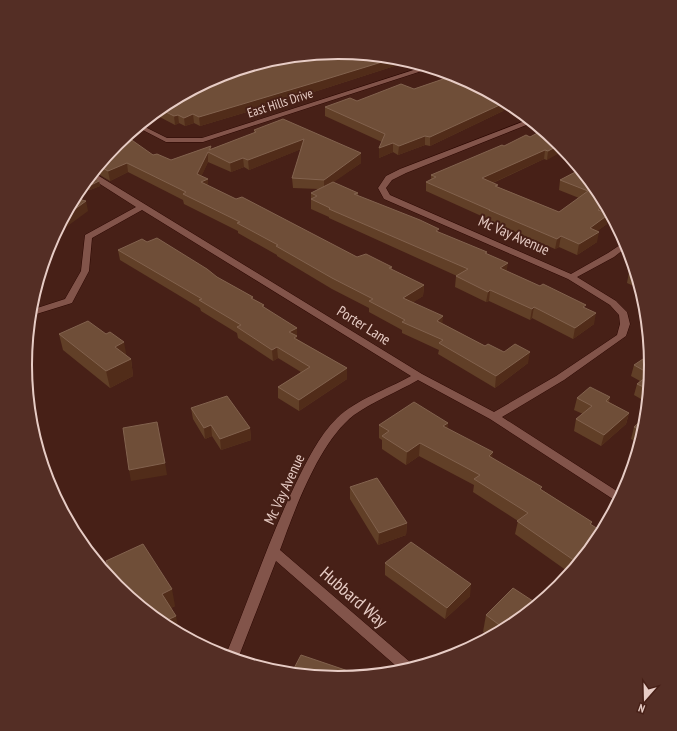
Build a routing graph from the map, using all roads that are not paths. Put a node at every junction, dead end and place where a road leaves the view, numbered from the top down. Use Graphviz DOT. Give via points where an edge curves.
graph roads {
  1 [pos="420,70"];
  2 [pos="526,123"];
  3 [pos="144,129"];
  4 [pos="96,178"];
  5 [pos="142,207"];
  6 [pos="622,247"];
  7 [pos="571,277"];
  8 [pos="37,311"];
  9 [pos="418,376"];
  10 [pos="494,417"];
  11 [pos="616,496"];
  12 [pos="273,551"];
  13 [pos="233,654"];
  14 [pos="405,665"];
  1 -- 3 [label="street, East Hills Drive" via="202,140 166,140"];
  2 -- 7 [label="street, Mc Vay Avenue" via="402,171 389,178 382,188 387,197"];
  4 -- 5 [label="street, Porter Lane"];
  5 -- 8 [label="street" via="88,236 85,271 69,301"];
  5 -- 9 [label="street, Porter Lane"];
  6 -- 7 [label="street"];
  7 -- 10 [label="street, Mc Vay Avenue" via="613,303 624,314 625,324 621,336 560,378"];
  9 -- 10 [label="street, Porter Lane"];
  9 -- 12 [label="street, Mc Vay Avenue" via="354,410 333,428 296,494"];
  10 -- 11 [label="street, Porter Lane"];
  12 -- 13 [label="street, Mc Vay Avenue"];
  12 -- 14 [label="street, Hubbard Way"];
}
